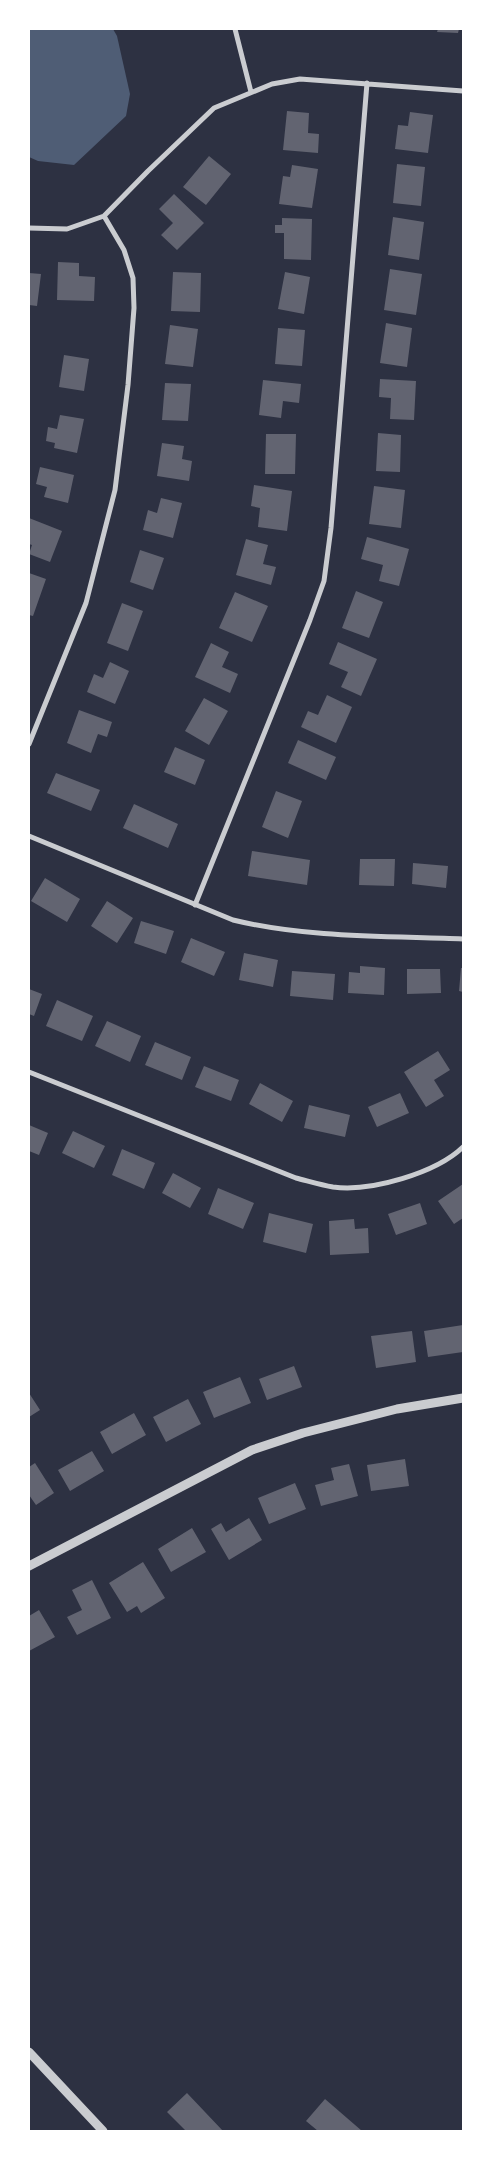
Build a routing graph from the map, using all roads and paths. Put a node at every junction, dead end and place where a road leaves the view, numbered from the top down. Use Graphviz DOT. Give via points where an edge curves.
graph roads {
  1 [pos="235,29"];
  2 [pos="367,83"];
  3 [pos="463,91"];
  4 [pos="251,92"];
  5 [pos="104,216"];
  6 [pos="29,228"];
  7 [pos="29,744"];
  8 [pos="29,836"];
  9 [pos="195,904"];
  10 [pos="463,939"];
  11 [pos="29,1072"];
  12 [pos="463,1147"];
  13 [pos="463,1398"];
  14 [pos="29,1566"];
  15 [pos="29,2052"];
  16 [pos="103,2131"];
  1 -- 4 [label="street"];
  2 -- 3 [label="street"];
  2 -- 4 [label="street" via="300,79"];
  2 -- 9 [label="street" via="332,518 324,581"];
  4 -- 5 [label="street" via="214,108"];
  5 -- 6 [label="street" via="67,229"];
  5 -- 7 [label="street" via="124,250 134,278 128,385 115,490 86,604"];
  8 -- 9 [label="street"];
  9 -- 10 [label="street" via="233,920 261,927"];
  11 -- 12 [label="street" via="296,1178 334,1187 363,1187 401,1179 455,1154"];
  13 -- 14 [label="street" via="397,1409 252,1450"];
  15 -- 16 [label="street"];
}
